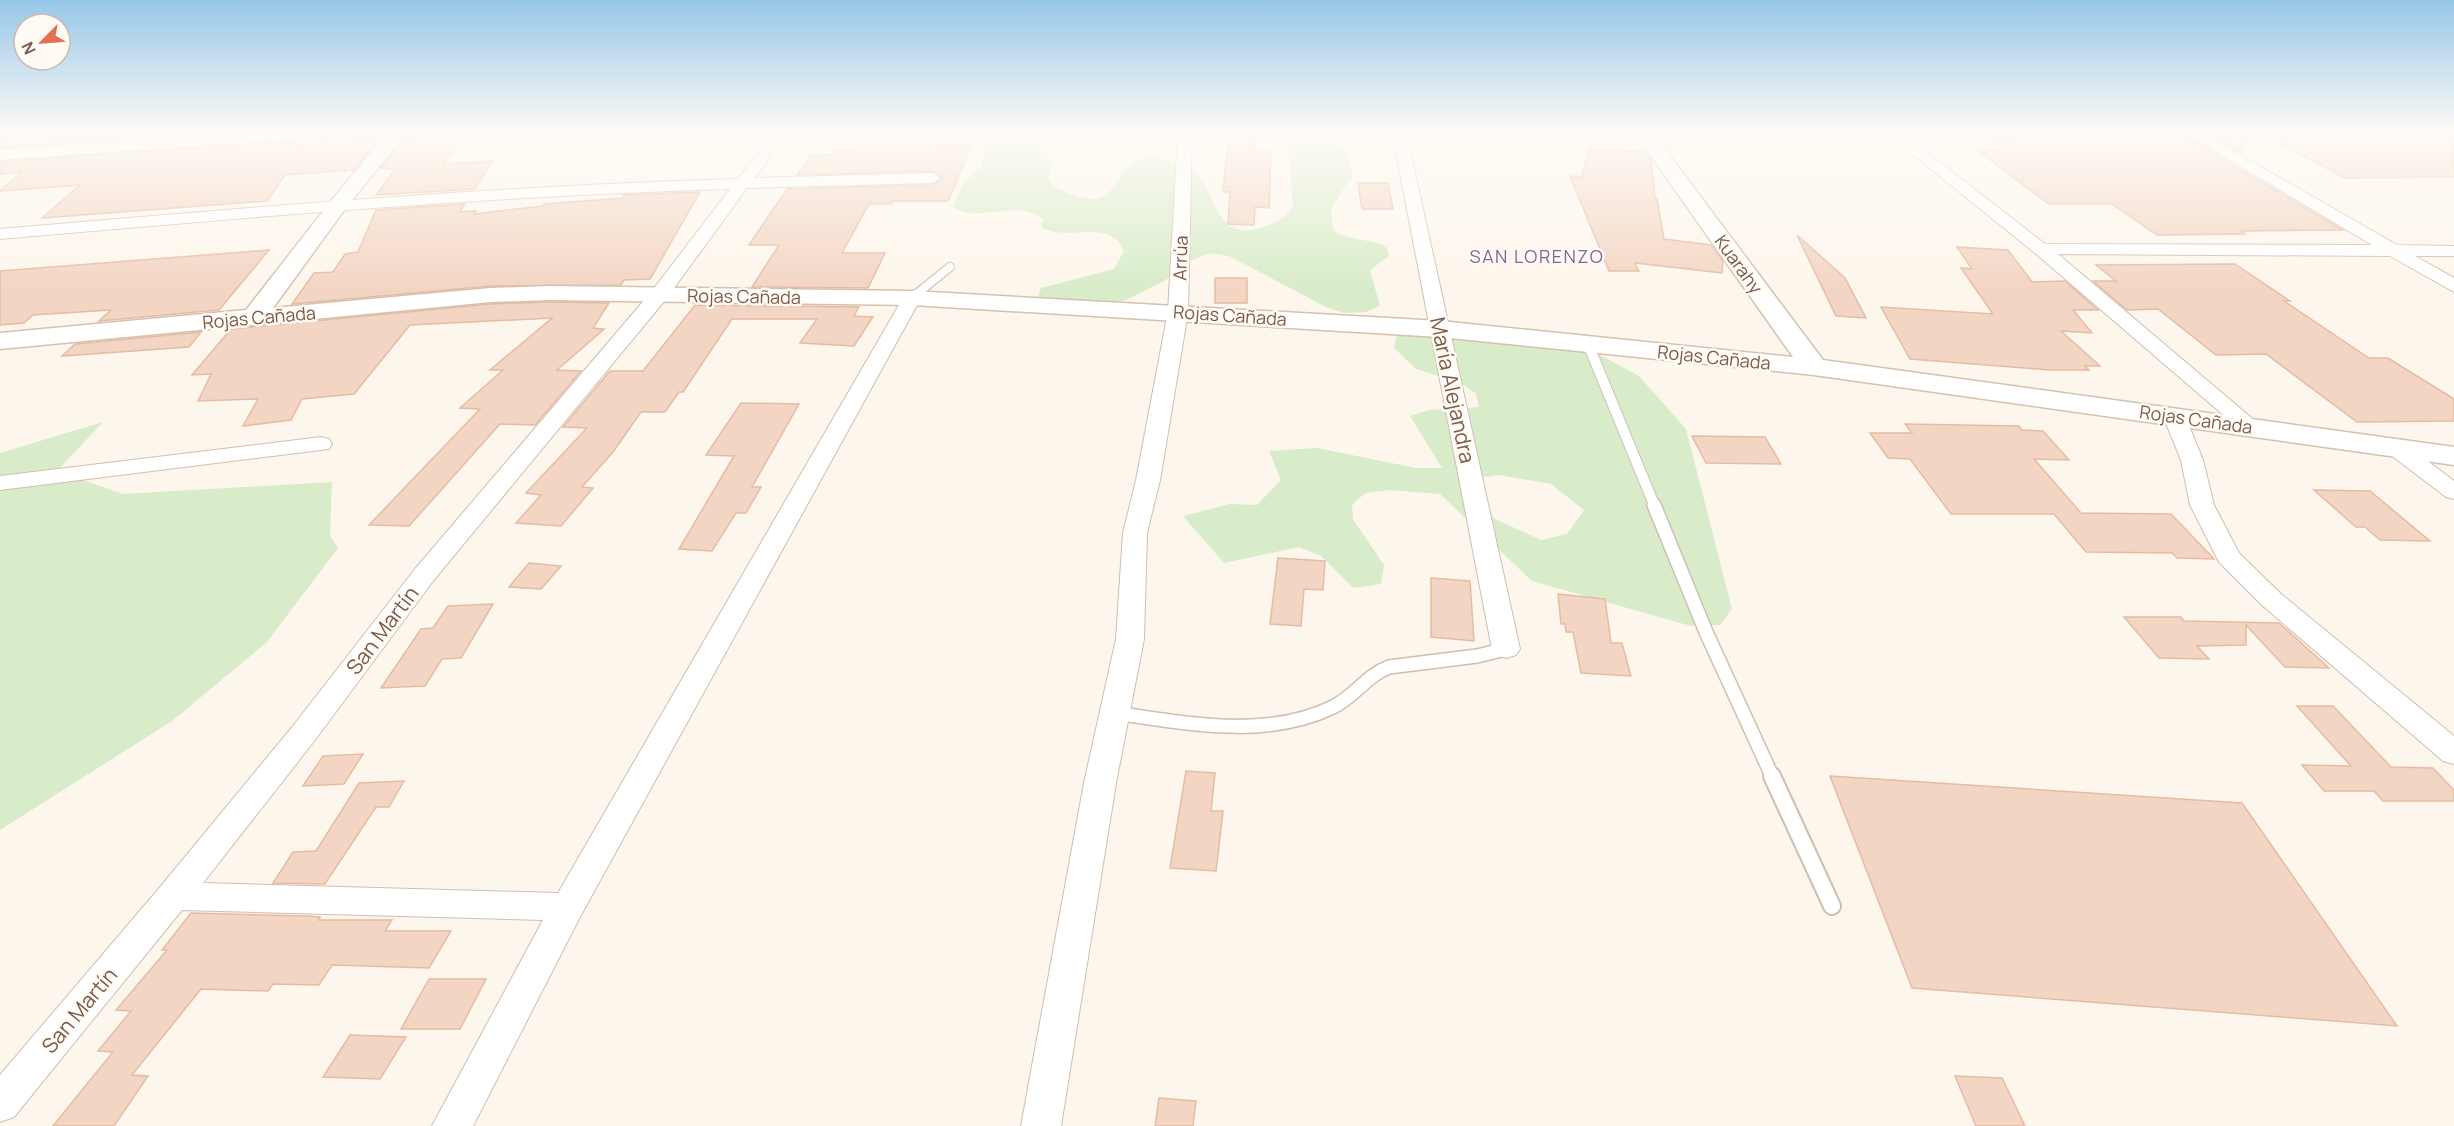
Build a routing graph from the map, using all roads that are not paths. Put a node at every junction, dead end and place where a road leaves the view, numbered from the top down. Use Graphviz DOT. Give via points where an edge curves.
graph roads {
  1 [pos="355,185"];
  2 [pos="676,185"];
  3 [pos="744,185"];
  4 [pos="1183,185"];
  5 [pos="1410,185"];
  6 [pos="1681,185"];
  7 [pos="1959,185"];
  8 [pos="2281,185"];
  9 [pos="338,205"];
  10 [pos="0,234"];
  11 [pos="2041,249"];
  12 [pos="2397,251"];
  13 [pos="2454,251"];
  14 [pos="950,267"];
  15 [pos="2454,285"];
  16 [pos="660,295"];
  17 [pos="912,297"];
  18 [pos="1178,312"];
  19 [pos="254,317"];
  20 [pos="1440,329"];
  21 [pos="0,341"];
  22 [pos="1588,344"];
  23 [pos="1814,367"];
  24 [pos="2174,416"];
  25 [pos="2250,426"];
  26 [pos="321,444"];
  27 [pos="2395,447"];
  28 [pos="2454,456"];
  29 [pos="0,483"];
  30 [pos="2454,492"];
  31 [pos="1506,649"];
  32 [pos="1115,713"];
  33 [pos="2454,753"];
  34 [pos="173,896"];
  35 [pos="1832,906"];
  36 [pos="568,907"];
  37 [pos="0,1104"];
  38 [pos="452,1126"];
  39 [pos="1041,1126"];
  1 -- 9 [label="main road"];
  2 -- 9 [label="street"];
  3 -- 16 [label="street, San Martín"];
  4 -- 18 [label="street, Arrúa"];
  5 -- 20 [label="street, María Alejandra"];
  6 -- 23 [label="main road, Kuarahy"];
  7 -- 11 [label="street"];
  8 -- 12 [label="street"];
  9 -- 10 [label="street"];
  9 -- 19 [label="main road"];
  11 -- 12 [label="street"];
  11 -- 25 [label="street"];
  12 -- 13 [label="street"];
  12 -- 15 [label="street"];
  14 -- 17 [label="lane"];
  16 -- 17 [label="main road, Rojas Cañada"];
  16 -- 19 [label="main road, Rojas Cañada" via="491,295"];
  16 -- 34 [label="street, San Martín" via="424,575"];
  17 -- 18 [label="main road, Rojas Cañada"];
  17 -- 36 [label="street"];
  18 -- 20 [label="main road, Rojas Cañada"];
  18 -- 32 [label="street, Arrúa" via="1135,533 1130,639"];
  19 -- 21 [label="main road, Rojas Cañada"];
  20 -- 22 [label="main road, Rojas Cañada"];
  20 -- 31 [label="street, María Alejandra"];
  22 -- 23 [label="main road, Rojas Cañada"];
  22 -- 35 [label="lane" via="1706,632"];
  23 -- 24 [label="main road, Rojas Cañada"];
  24 -- 25 [label="main road, Rojas Cañada"];
  24 -- 33 [label="street" via="2192,460 2202,505 2228,557 2272,600"];
  25 -- 27 [label="main road, Rojas Cañada"];
  26 -- 29 [label="street"];
  27 -- 28 [label="main road, Rojas Cañada"];
  27 -- 30 [label="street"];
  31 -- 32 [label="lane" via="1484,656 1386,667 1335,707 1285,724 1225,727"];
  32 -- 39 [label="street, Arrúa"];
  34 -- 36 [label="street"];
  34 -- 37 [label="street, San Martín"];
  36 -- 38 [label="street"];
}
